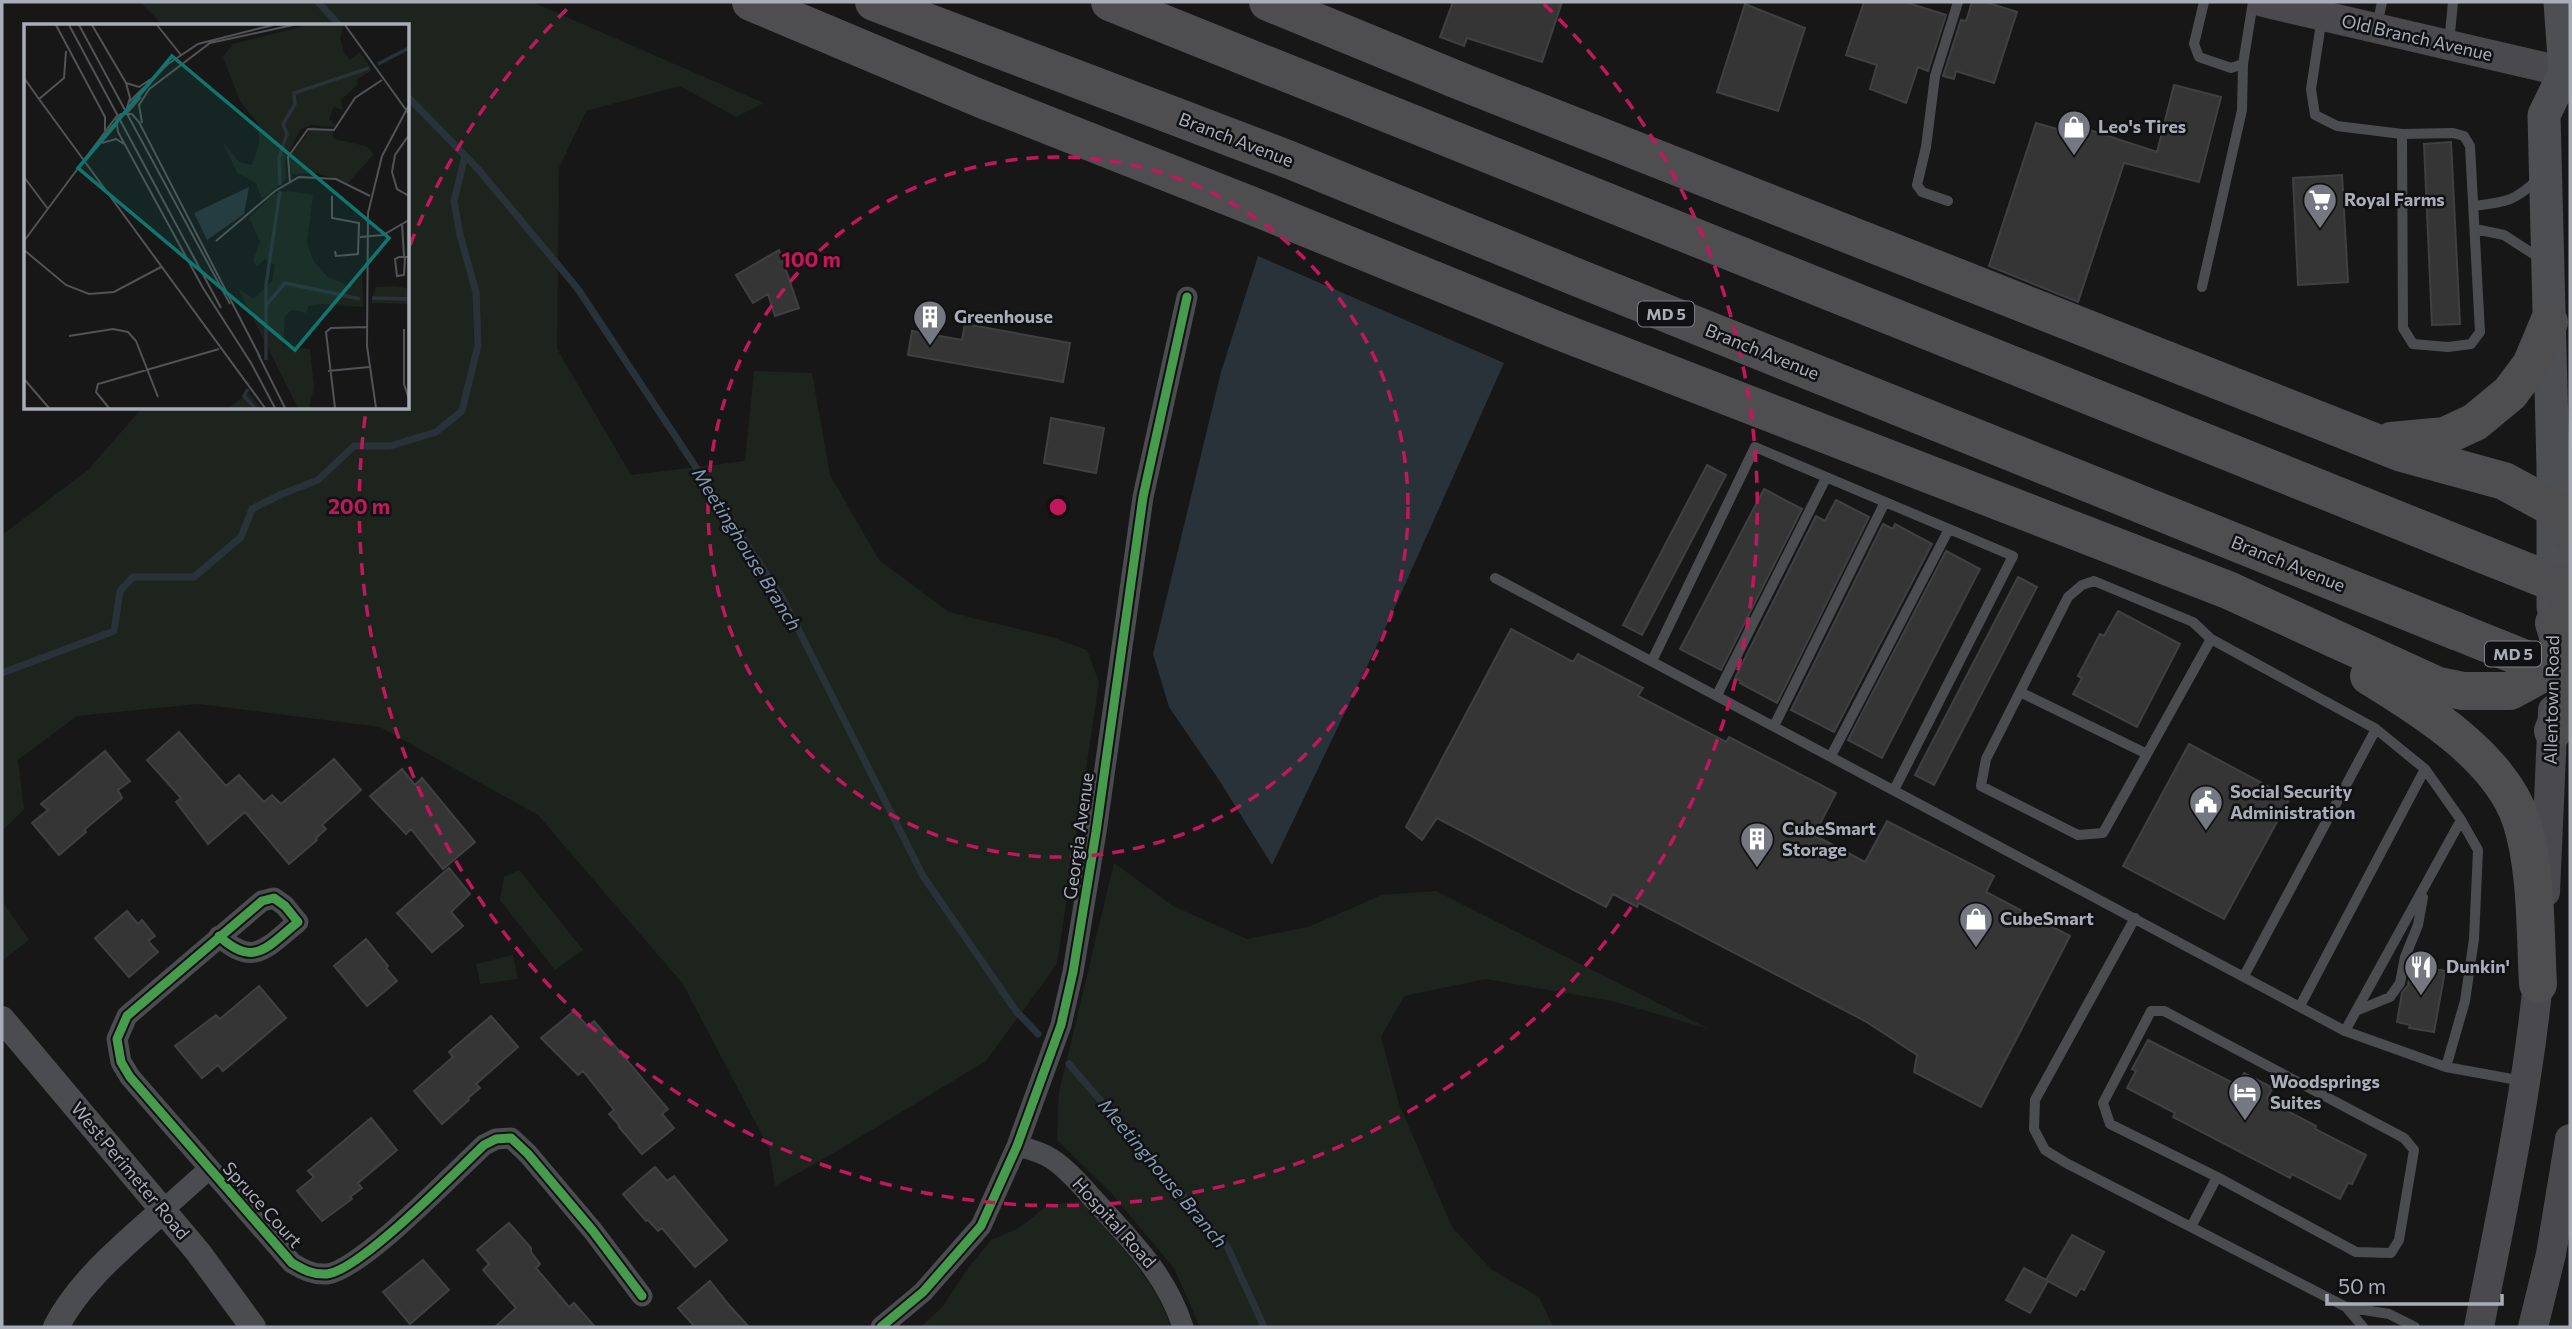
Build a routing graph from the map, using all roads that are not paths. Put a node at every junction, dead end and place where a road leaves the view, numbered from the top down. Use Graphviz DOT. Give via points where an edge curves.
graph roads {
  1 [pos="751,2"];
  2 [pos="874,2"];
  3 [pos="1110,2"];
  4 [pos="1268,2"];
  5 [pos="1958,2"];
  6 [pos="2204,2"];
  7 [pos="2253,2"];
  8 [pos="2263,2"];
  9 [pos="2453,2"];
  10 [pos="2564,8"];
  11 [pos="2322,9"];
  12 [pos="2379,16"];
  13 [pos="2449,46"];
  14 [pos="2244,64"];
  15 [pos="2569,76"];
  16 [pos="2402,134"];
  17 [pos="2545,173"];
  18 [pos="1948,201"];
  19 [pos="2473,206"];
  20 [pos="2474,229"];
  21 [pos="2548,265"];
  22 [pos="2202,287"];
  23 [pos="1187,297"];
  24 [pos="2549,322"];
  25 [pos="2376,442"];
  26 [pos="1826,478"];
  27 [pos="1885,502"];
  28 [pos="2561,519"];
  29 [pos="1949,529"];
  30 [pos="2161,564"];
  31 [pos="1495,578"];
  32 [pos="2570,589"];
  33 [pos="2211,639"];
  34 [pos="1653,661"];
  35 [pos="2565,664"];
  36 [pos="2020,692"];
  37 [pos="1717,695"];
  38 [pos="1774,726"];
  39 [pos="2376,729"];
  40 [pos="2553,731"];
  41 [pos="2147,754"];
  42 [pos="1831,756"];
  43 [pos="2425,769"];
  44 [pos="1894,790"];
  45 [pos="2461,820"];
  46 [pos="2426,884"];
  47 [pos="2136,918"];
  48 [pos="219,936"];
  49 [pos="2244,976"];
  50 [pos="2538,984"];
  51 [pos="2300,1006"];
  52 [pos="2356,1011"];
  53 [pos="2,1019"];
  54 [pos="2345,1031"];
  55 [pos="2446,1068"];
  56 [pos="2526,1081"];
  57 [pos="2570,1139"];
  58 [pos="1017,1146"];
  59 [pos="209,1169"];
  60 [pos="2217,1177"];
  61 [pos="163,1210"];
  62 [pos="2190,1227"];
  63 [pos="642,1296"];
  64 [pos="2346,1307"];
  65 [pos="56,1327"];
  66 [pos="253,1327"];
  67 [pos="881,1327"];
  68 [pos="1183,1327"];
  69 [pos="2363,1327"];
  70 [pos="2415,1327"];
  71 [pos="2479,1327"];
  72 [pos="2533,1327"];
  1 -- 30 [label="highway" via="1559,331"];
  2 -- 35 [label="highway, Branch Avenue / MD 5, bridge" via="1290,160 2456,631"];
  3 -- 32 [label="highway, bridge"];
  4 -- 25 [label="highway"];
  5 -- 18 [label="lane" via="1935,76 1917,185 1922,192"];
  6 -- 14 [label="lane" via="2194,44 2199,57 2231,68"];
  7 -- 14 [label="lane"];
  8 -- 11 [label="main road, Old Branch Avenue"];
  9 -- 13 [label="lane"];
  10 -- 15 [label="main road, Allentown Road"];
  11 -- 12 [label="main road, Old Branch Avenue"];
  11 -- 16 [label="lane" via="2311,89 2315,115 2337,126"];
  12 -- 13 [label="main road, Old Branch Avenue"];
  13 -- 15 [label="main road, Old Branch Avenue"];
  14 -- 22 [label="lane" via="2242,110"];
  15 -- 17 [label="main road, Allentown Road" via="2544,115"];
  16 -- 19 [label="lane" via="2464,136 2470,146"];
  16 -- 20 [label="lane" via="2403,328 2413,344 2471,344 2480,332"];
  17 -- 19 [label="lane" via="2520,196"];
  17 -- 21 [label="main road, Allentown Road"];
  19 -- 20 [label="lane"];
  20 -- 21 [label="lane" via="2504,235"];
  21 -- 24 [label="main road, Allentown Road"];
  23 -- 58 [label="street, Georgia Avenue" via="1143,497 1070,992"];
  24 -- 25 [label="highway" via="2531,365 2510,393 2475,422 2445,436"];
  24 -- 28 [label="main road, Allentown Road"];
  25 -- 28 [label="highway" via="2504,481"];
  26 -- 27 [label="lane"];
  26 -- 34 [label="lane" via="1755,447"];
  26 -- 37 [label="lane"];
  27 -- 29 [label="lane"];
  27 -- 38 [label="lane"];
  28 -- 35 [label="main road, Allentown Road"];
  29 -- 42 [label="lane"];
  29 -- 44 [label="lane" via="2013,556"];
  30 -- 35 [label="highway" via="2318,629 2438,687 2510,691"];
  30 -- 50 [label="highway" via="2356,668 2466,744 2487,764 2513,800 2526,840"];
  31 -- 34 [label="lane"];
  33 -- 36 [label="lane" via="2193,622 2094,581 2068,597"];
  33 -- 39 [label="lane"];
  33 -- 41 [label="lane"];
  34 -- 37 [label="lane"];
  35 -- 40 [label="highway"];
  36 -- 41 [label="lane"];
  36 -- 41 [label="lane" via="1986,759 1981,786 2078,835 2103,833"];
  37 -- 38 [label="lane"];
  38 -- 42 [label="lane"];
  39 -- 43 [label="lane"];
  39 -- 49 [label="lane"];
  40 -- 50 [label="main road, Allentown Road"];
  42 -- 44 [label="lane"];
  43 -- 45 [label="lane"];
  43 -- 51 [label="lane"];
  44 -- 47 [label="lane"];
  45 -- 46 [label="lane"];
  45 -- 55 [label="lane" via="2478,850 2474,939 2465,1001"];
  46 -- 52 [label="lane"];
  46 -- 52 [label="lane" via="2400,983 2390,997"];
  47 -- 49 [label="lane"];
  47 -- 62 [label="lane" via="2035,1100 2034,1129 2045,1150"];
  48 -- 59 [label="street, Spruce Court" via="127,1016 117,1039 121,1062 130,1077"];
  49 -- 51 [label="lane"];
  50 -- 56 [label="main road, Allentown Road"];
  51 -- 54 [label="lane"];
  52 -- 54 [label="lane"];
  53 -- 61 [label="street, West Perimeter Road"];
  54 -- 55 [label="lane"];
  55 -- 56 [label="lane"];
  56 -- 71 [label="main road, Allentown Road"];
  57 -- 72 [label="main road" via="2551,1254"];
  58 -- 67 [label="street, Georgia Avenue" via="981,1226 923,1292"];
  58 -- 68 [label="street, Hospital Road" via="1039,1152 1074,1177 1154,1266"];
  59 -- 61 [label="street, Spruce Court"];
  59 -- 63 [label="street, Spruce Court" via="292,1263 309,1273 329,1274 380,1242 484,1145 511,1138 593,1231"];
  60 -- 60 [label="lane" via="2110,1124 2106,1114 2103,1103 2151,1011 2164,1011 2404,1138 2414,1150 2399,1240 2391,1253 2356,1252"];
  60 -- 62 [label="lane"];
  61 -- 65 [label="street" via="78,1293"];
  61 -- 66 [label="street, West Perimeter Road"];
  62 -- 64 [label="lane"];
  64 -- 69 [label="lane"];
  64 -- 70 [label="lane" via="2389,1314"];
}
